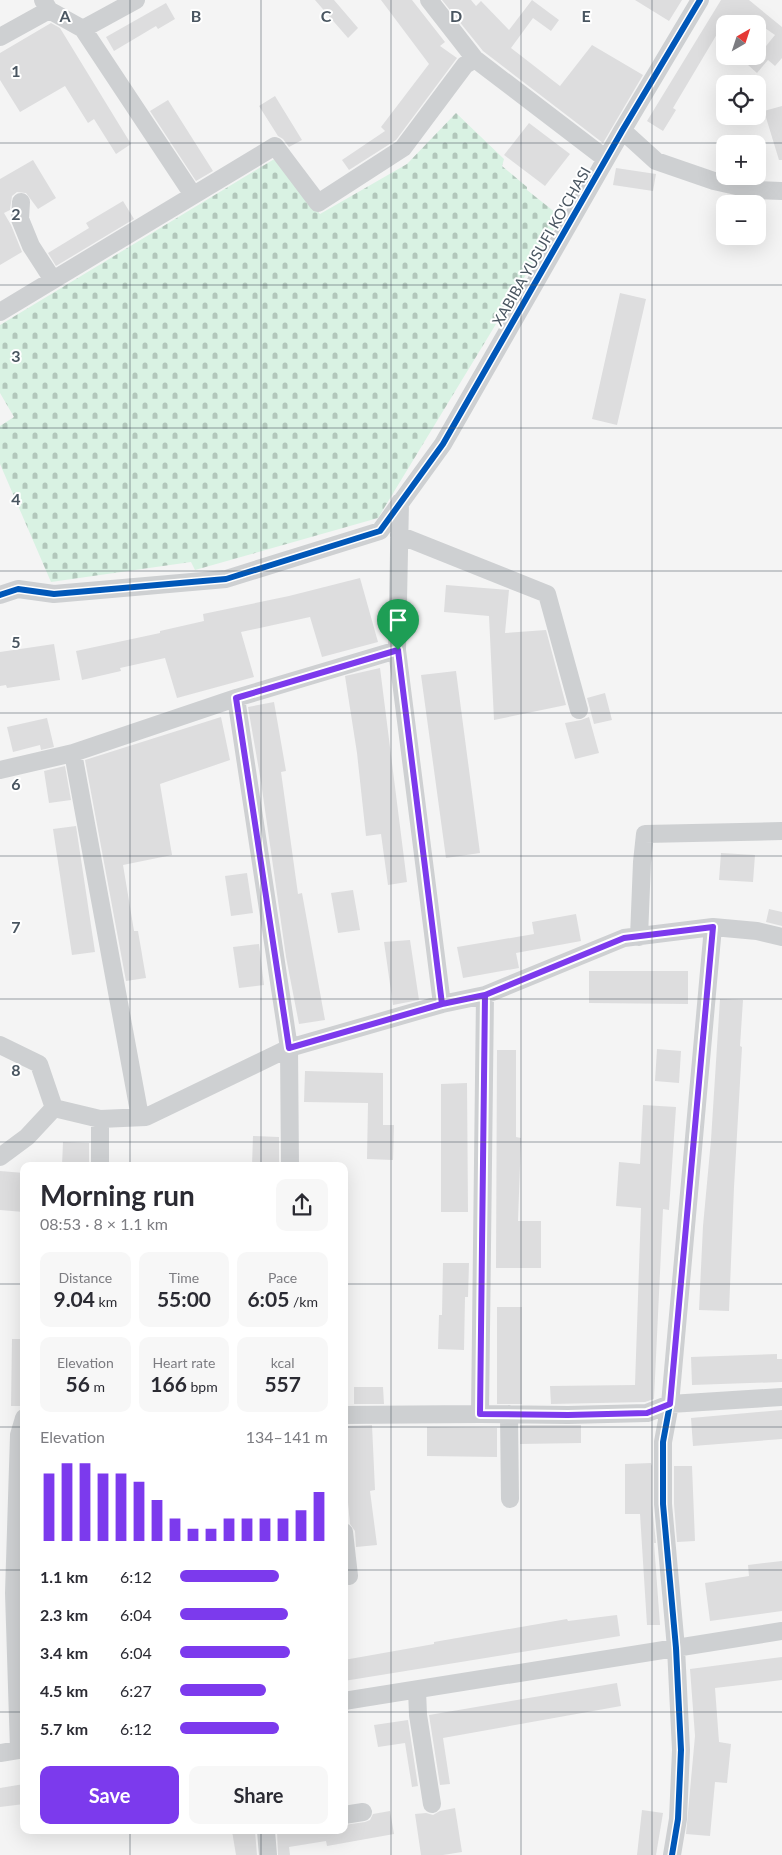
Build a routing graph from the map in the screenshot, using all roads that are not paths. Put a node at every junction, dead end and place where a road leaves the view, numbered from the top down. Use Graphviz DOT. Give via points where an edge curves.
graph roads {
  1 [pos="136,0"];
  2 [pos="429,0"];
  3 [pos="700,0"];
  4 [pos="46,5"];
  5 [pos="83,29"];
  6 [pos="0,37"];
  7 [pos="475,59"];
  8 [pos="623,132"];
  9 [pos="606,159"];
  10 [pos="782,191"];
  11 [pos="193,195"];
  12 [pos="21,202"];
  13 [pos="53,280"];
  14 [pos="0,312"];
  15 [pos="400,502"];
  16 [pos="399,535"];
  17 [pos="0,595"];
  18 [pos="398,650"];
  19 [pos="236,698"];
  20 [pos="579,710"];
  21 [pos="73,753"];
  22 [pos="0,770"];
  23 [pos="782,831"];
  24 [pos="713,927"];
  25 [pos="639,937"];
  26 [pos="782,937"];
  27 [pos="485,995"];
  28 [pos="442,1004"];
  29 [pos="0,1045"];
  30 [pos="289,1048"];
  31 [pos="54,1108"];
  32 [pos="140,1118"];
  33 [pos="100,1119"];
  34 [pos="0,1157"];
  35 [pos="100,1162"];
  36 [pos="290,1162"];
  37 [pos="782,1397"];
  38 [pos="670,1404"];
  39 [pos="480,1414"];
  40 [pos="509,1414"];
  41 [pos="348,1415"];
  42 [pos="20,1429"];
  43 [pos="510,1499"];
  44 [pos="348,1567"];
  45 [pos="349,1576"];
  46 [pos="19,1600"];
  47 [pos="782,1631"];
  48 [pos="676,1648"];
  49 [pos="20,1675"];
  50 [pos="417,1690"];
  51 [pos="348,1700"];
  52 [pos="20,1750"];
  53 [pos="0,1753"];
  54 [pos="432,1804"];
  55 [pos="363,1812"];
  56 [pos="348,1814"];
  57 [pos="266,1834"];
  58 [pos="268,1855"];
  59 [pos="672,1855"];
  1 -- 5 [label="street"];
  2 -- 7 [label="street"];
  3 -- 8 [label="street, XABIBA YUSUFI KO'CHASI"];
  4 -- 5 [label="street"];
  4 -- 6 [label="street"];
  5 -- 11 [label="street"];
  7 -- 9 [label="street"];
  7 -- 11 [label="street" via="465,65 403,148 318,202 274,146"];
  8 -- 9 [label="street, XABIBA YUSUFI KO'CHASI"];
  8 -- 10 [label="street" via="656,160 714,181 754,190"];
  9 -- 15 [label="street, XABIBA YUSUFI KO'CHASI" via="443,444"];
  11 -- 13 [label="street"];
  12 -- 13 [label="street" via="20,219 31,246"];
  13 -- 14 [label="street"];
  15 -- 16 [label="street"];
  15 -- 17 [label="street, XABIBA YUSUFI KO'CHASI" via="380,531 226,579 54,594 18,589"];
  16 -- 18 [label="street"];
  16 -- 20 [label="street" via="547,594"];
  18 -- 19 [label="street"];
  18 -- 28 [label="street"];
  19 -- 21 [label="street"];
  19 -- 30 [label="street"];
  21 -- 22 [label="street"];
  21 -- 32 [label="street"];
  23 -- 25 [label="street" via="645,834"];
  24 -- 25 [label="street"];
  24 -- 26 [label="street"];
  24 -- 38 [label="street"];
  25 -- 27 [label="street" via="624,938"];
  27 -- 28 [label="street"];
  27 -- 39 [label="street"];
  28 -- 30 [label="street"];
  29 -- 31 [label="street" via="39,1064"];
  30 -- 32 [label="street"];
  30 -- 36 [label="street"];
  31 -- 33 [label="street"];
  31 -- 34 [label="street" via="27,1137"];
  32 -- 33 [label="street"];
  33 -- 35 [label="street"];
  37 -- 38 [label="street"];
  38 -- 40 [label="street" via="647,1413"];
  38 -- 48 [label="street" via="662,1442 663,1504"];
  39 -- 40 [label="street"];
  39 -- 41 [label="street"];
  40 -- 43 [label="street"];
  42 -- 46 [label="street"];
  44 -- 45 [label="street"];
  46 -- 49 [label="street"];
  47 -- 48 [label="street"];
  48 -- 50 [label="street"];
  48 -- 59 [label="street" via="681,1750 678,1819"];
  50 -- 51 [label="street"];
  50 -- 54 [label="street"];
  52 -- 53 [label="street"];
  55 -- 56 [label="street"];
  57 -- 58 [label="street"];
}
